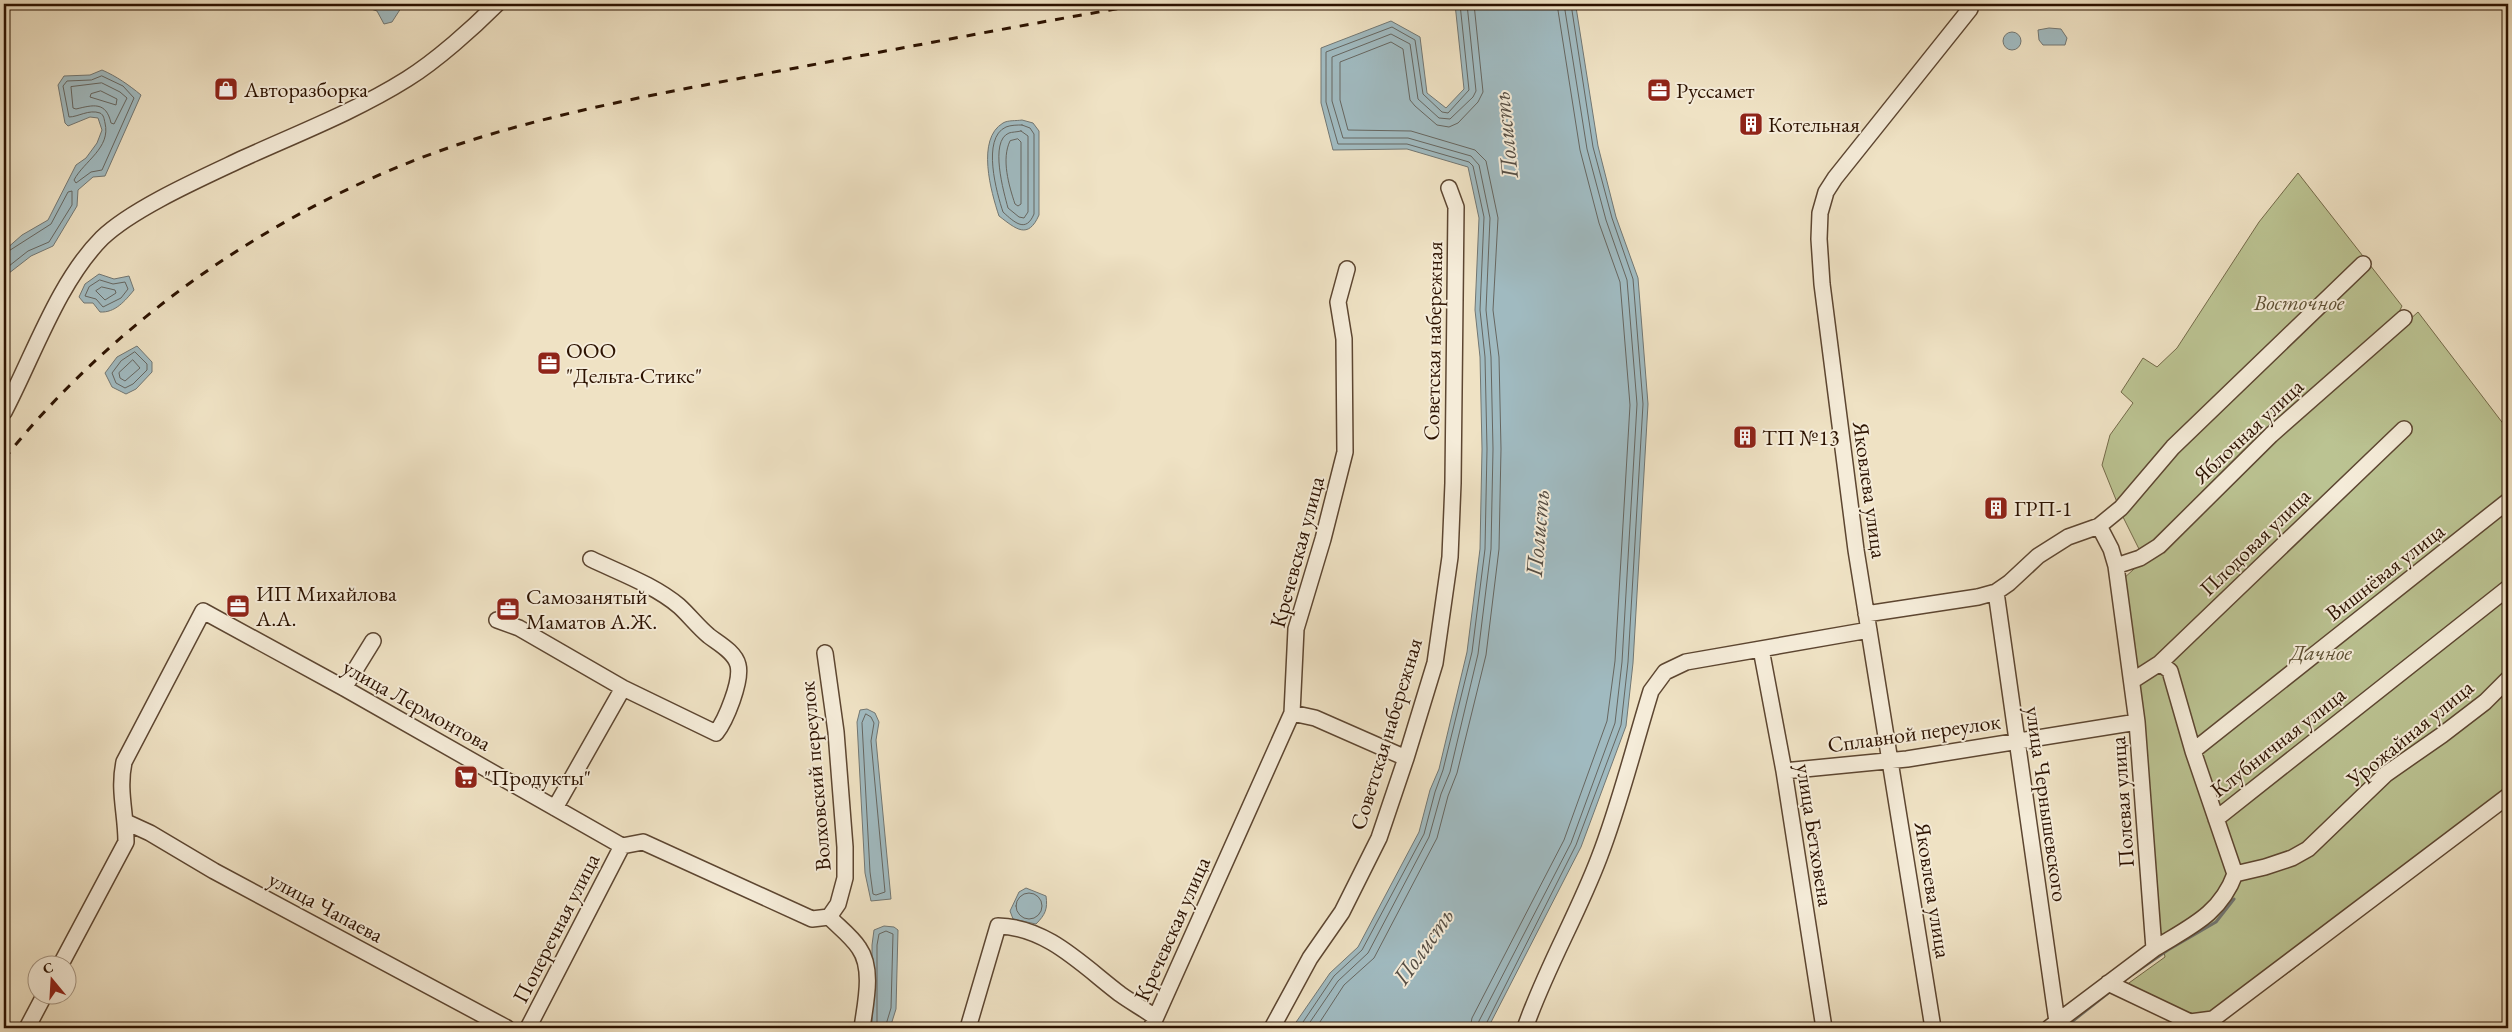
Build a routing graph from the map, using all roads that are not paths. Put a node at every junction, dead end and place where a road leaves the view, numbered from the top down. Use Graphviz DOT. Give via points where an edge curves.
graph roads {
  1 [pos="497,4"];
  2 [pos="1970,4"];
  3 [pos="1449,188"];
  4 [pos="2363,264"];
  5 [pos="1346,269"];
  6 [pos="2404,318"];
  7 [pos="4,412"];
  8 [pos="2404,429"];
  9 [pos="2508,501"];
  10 [pos="2099,526"];
  11 [pos="591,559"];
  12 [pos="2116,566"];
  13 [pos="2508,588"];
  14 [pos="1996,592"];
  15 [pos="1866,614"];
  16 [pos="497,620"];
  17 [pos="1869,630"];
  18 [pos="373,640"];
  19 [pos="1761,649"];
  20 [pos="825,652"];
  21 [pos="2160,663"];
  22 [pos="2508,678"];
  23 [pos="2132,681"];
  24 [pos="344,688"];
  25 [pos="623,688"];
  26 [pos="1292,713"];
  27 [pos="2137,722"];
  28 [pos="2016,741"];
  29 [pos="2193,751"];
  30 [pos="1406,758"];
  31 [pos="1891,760"];
  32 [pos="1784,771"];
  33 [pos="2508,796"];
  34 [pos="554,808"];
  35 [pos="2216,819"];
  36 [pos="126,822"];
  37 [pos="622,846"];
  38 [pos="2235,874"];
  39 [pos="830,918"];
  40 [pos="2154,949"];
  41 [pos="67,954"];
  42 [pos="2108,984"];
  43 [pos="40,1004"];
  44 [pos="1153,1023"];
  45 [pos="2053,1025"];
  46 [pos="27,1028"];
  47 [pos="507,1028"];
  48 [pos="528,1028"];
  49 [pos="862,1028"];
  50 [pos="968,1028"];
  51 [pos="1272,1028"];
  52 [pos="1526,1028"];
  53 [pos="1824,1028"];
  54 [pos="1933,1028"];
  1 -- 7 [label="street" via="408,79 166,197 103,237 84,259 51,313"];
  2 -- 15 [label="street, Яковлева улица" via="1970,9 1835,178 1826,192 1820,213 1822,284"];
  3 -- 30 [label="street, Советская набережная" via="1456,206 1450,556 1435,663"];
  4 -- 10 [label="street" via="2173,447 2133,495"];
  5 -- 26 [label="street, Кречевская улица" via="1338,302 1344,339 1345,452 1296,629"];
  6 -- 12 [label="street, Яблочная улица" via="2271,435 2159,546 2140,558"];
  8 -- 21 [label="street, Плодовая улица"];
  9 -- 29 [label="street, Вишнёвая улица"];
  10 -- 12 [label="street, Полевая улица"];
  10 -- 14 [label="street" via="2068,537 2038,556"];
  11 -- 25 [label="street" via="657,591 678,605 738,664 739,677 723,723 716,733"];
  12 -- 23 [label="street, Полевая улица"];
  13 -- 35 [label="street, Клубничная улица"];
  14 -- 15 [label="street"];
  14 -- 28 [label="street, улица Чернышевского"];
  15 -- 17 [label="street, Яковлева улица"];
  16 -- 25 [label="street" via="519,628"];
  17 -- 19 [label="street"];
  17 -- 31 [label="street, Яковлева улица"];
  18 -- 24 [label="street"];
  19 -- 32 [label="street, улица Бетховена"];
  19 -- 52 [label="street" via="1686,662 1665,672 1651,691 1599,858 1536,997"];
  20 -- 39 [label="street, Волховский переулок" via="836,732 845,847 845,878 838,904"];
  21 -- 23 [label="street, Плодовая улица"];
  21 -- 29 [label="street" via="2170,671"];
  22 -- 38 [label="street, Урожайная улица" via="2485,702 2386,774 2308,849 2292,858"];
  23 -- 27 [label="street, Полевая улица"];
  24 -- 34 [label="street, улица Лермонтова"];
  24 -- 36 [label="street, улица Лермонтова" via="203,611 124,762 120,782"];
  25 -- 34 [label="street"];
  26 -- 30 [label="street" via="1315,718"];
  26 -- 44 [label="street, Кречевская улица"];
  27 -- 28 [label="street, Сплавной переулок"];
  27 -- 40 [label="street, Полевая улица"];
  28 -- 31 [label="street, Сплавной переулок"];
  28 -- 45 [label="street, улица Чернышевского"];
  29 -- 35 [label="street"];
  30 -- 51 [label="street, Советская набережная" via="1378,838 1342,912 1310,958"];
  31 -- 32 [label="street, Сплавной переулок"];
  31 -- 54 [label="street, Яковлева улица"];
  32 -- 53 [label="street, улица Бетховена"];
  33 -- 42 [label="street" via="2213,1019 2190,1022"];
  34 -- 37 [label="street, улица Лермонтова"];
  35 -- 38 [label="street"];
  36 -- 41 [label="street" via="126,842 120,857"];
  36 -- 47 [label="street, улица Чапаева"];
  37 -- 39 [label="street" via="643,842 812,919"];
  37 -- 48 [label="street, Поперечная улица"];
  38 -- 40 [label="street" via="2223,900 2206,918"];
  39 -- 49 [label="street" via="860,949 865,964 866,998"];
  40 -- 42 [label="street"];
  42 -- 45 [label="street"];
  43 -- 46 [label="street"];
  44 -- 50 [label="street" via="1068,952 1017,926 998,926"];
}
